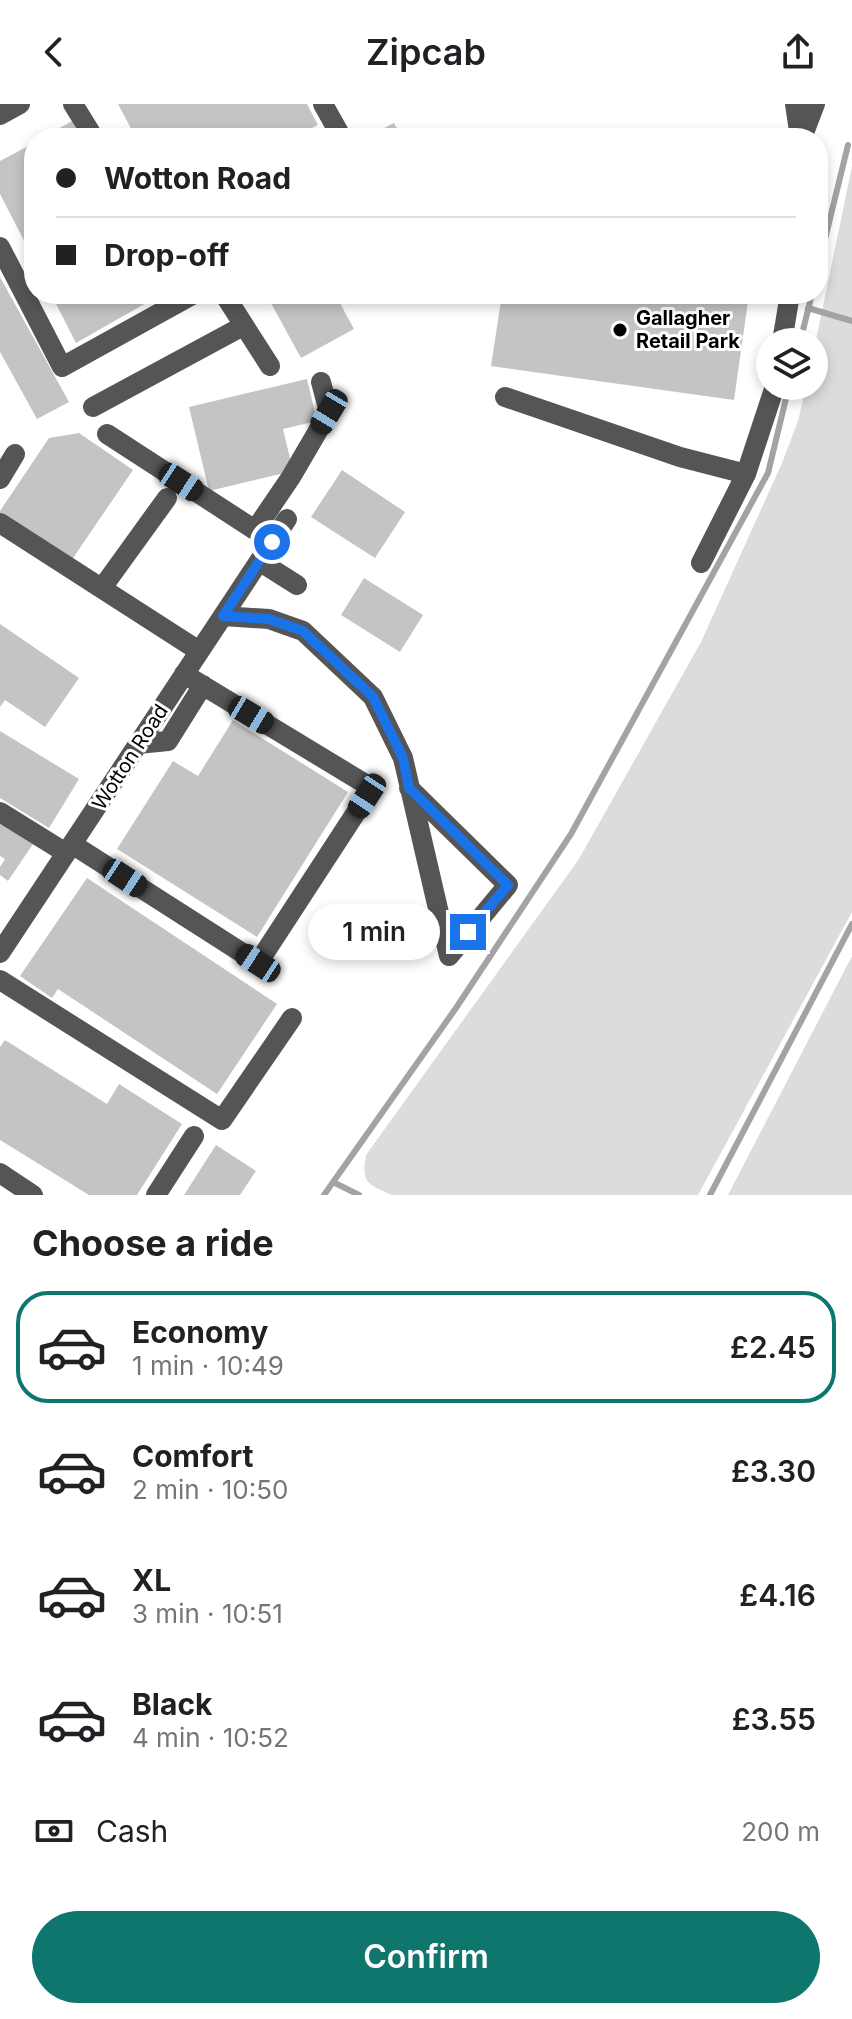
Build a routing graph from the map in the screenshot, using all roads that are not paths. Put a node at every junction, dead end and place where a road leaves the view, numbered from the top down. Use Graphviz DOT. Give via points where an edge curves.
graph roads {
  1 [pos="20,104"];
  2 [pos="73,104"];
  3 [pos="323,104"];
  4 [pos="795,104"];
  5 [pos="815,104"];
  6 [pos="0,115"];
  7 [pos="88,128"];
  8 [pos="336,128"];
  9 [pos="799,128"];
  10 [pos="805,128"];
  11 [pos="0,247"];
  12 [pos="24,293"];
  13 [pos="29,304"];
  14 [pos="175,304"];
  15 [pos="230,304"];
  16 [pos="788,304"];
  17 [pos="243,326"];
  18 [pos="784,328"];
  19 [pos="270,366"];
  20 [pos="321,382"];
  21 [pos="505,397"];
  22 [pos="770,400"];
  23 [pos="93,407"];
  24 [pos="107,434"];
  25 [pos="15,454"];
  26 [pos="746,474"];
  27 [pos="0,479"];
  28 [pos="167,498"];
  29 [pos="287,519"];
  30 [pos="0,523"];
  31 [pos="263,536"];
  32 [pos="259,561"];
  33 [pos="701,563"];
  34 [pos="297,585"];
  35 [pos="102,588"];
  36 [pos="223,616"];
  37 [pos="199,651"];
  38 [pos="184,674"];
  39 [pos="203,685"];
  40 [pos="138,744"];
  41 [pos="409,788"];
  42 [pos="0,812"];
  43 [pos="69,849"];
  44 [pos="0,953"];
  45 [pos="0,980"];
  46 [pos="292,1018"];
  47 [pos="194,1136"];
  48 [pos="0,1173"];
  49 [pos="33,1195"];
  50 [pos="156,1195"];
  1 -- 6 [label="street"];
  2 -- 7 [label="street"];
  3 -- 8 [label="street"];
  4 -- 9 [label="street"];
  5 -- 10 [label="street"];
  11 -- 12 [label="street"];
  13 -- 14 [label="street" via="62,367"];
  15 -- 17 [label="street"];
  16 -- 18 [label="street"];
  17 -- 19 [label="street"];
  17 -- 23 [label="street"];
  20 -- 31 [label="street" via="329,412"];
  21 -- 26 [label="street"];
  22 -- 26 [label="street"];
  24 -- 31 [label="street"];
  25 -- 27 [label="street"];
  26 -- 33 [label="street"];
  28 -- 35 [label="street"];
  29 -- 31 [label="street, Wotton Road"];
  30 -- 35 [label="street"];
  31 -- 32 [label="street, Wotton Road"];
  32 -- 34 [label="street"];
  32 -- 36 [label="street, Wotton Road"];
  35 -- 37 [label="street"];
  36 -- 37 [label="street, Wotton Road"];
  36 -- 41 [label="street" via="269,619 303,631 373,697 403,758"];
  37 -- 38 [label="street, Wotton Road"];
  38 -- 39 [label="street"];
  38 -- 40 [label="street, Wotton Road"];
  39 -- 40 [label="street" via="168,741"];
  39 -- 43 [label="street" via="372,788 258,963"];
  40 -- 43 [label="street, Wotton Road"];
  41 -- 41 [label="street" via="508,885 449,956 416,818"];
  42 -- 43 [label="street"];
  43 -- 44 [label="street, Wotton Road"];
  45 -- 46 [label="street" via="222,1120"];
  47 -- 50 [label="street"];
  48 -- 49 [label="street"];
}
